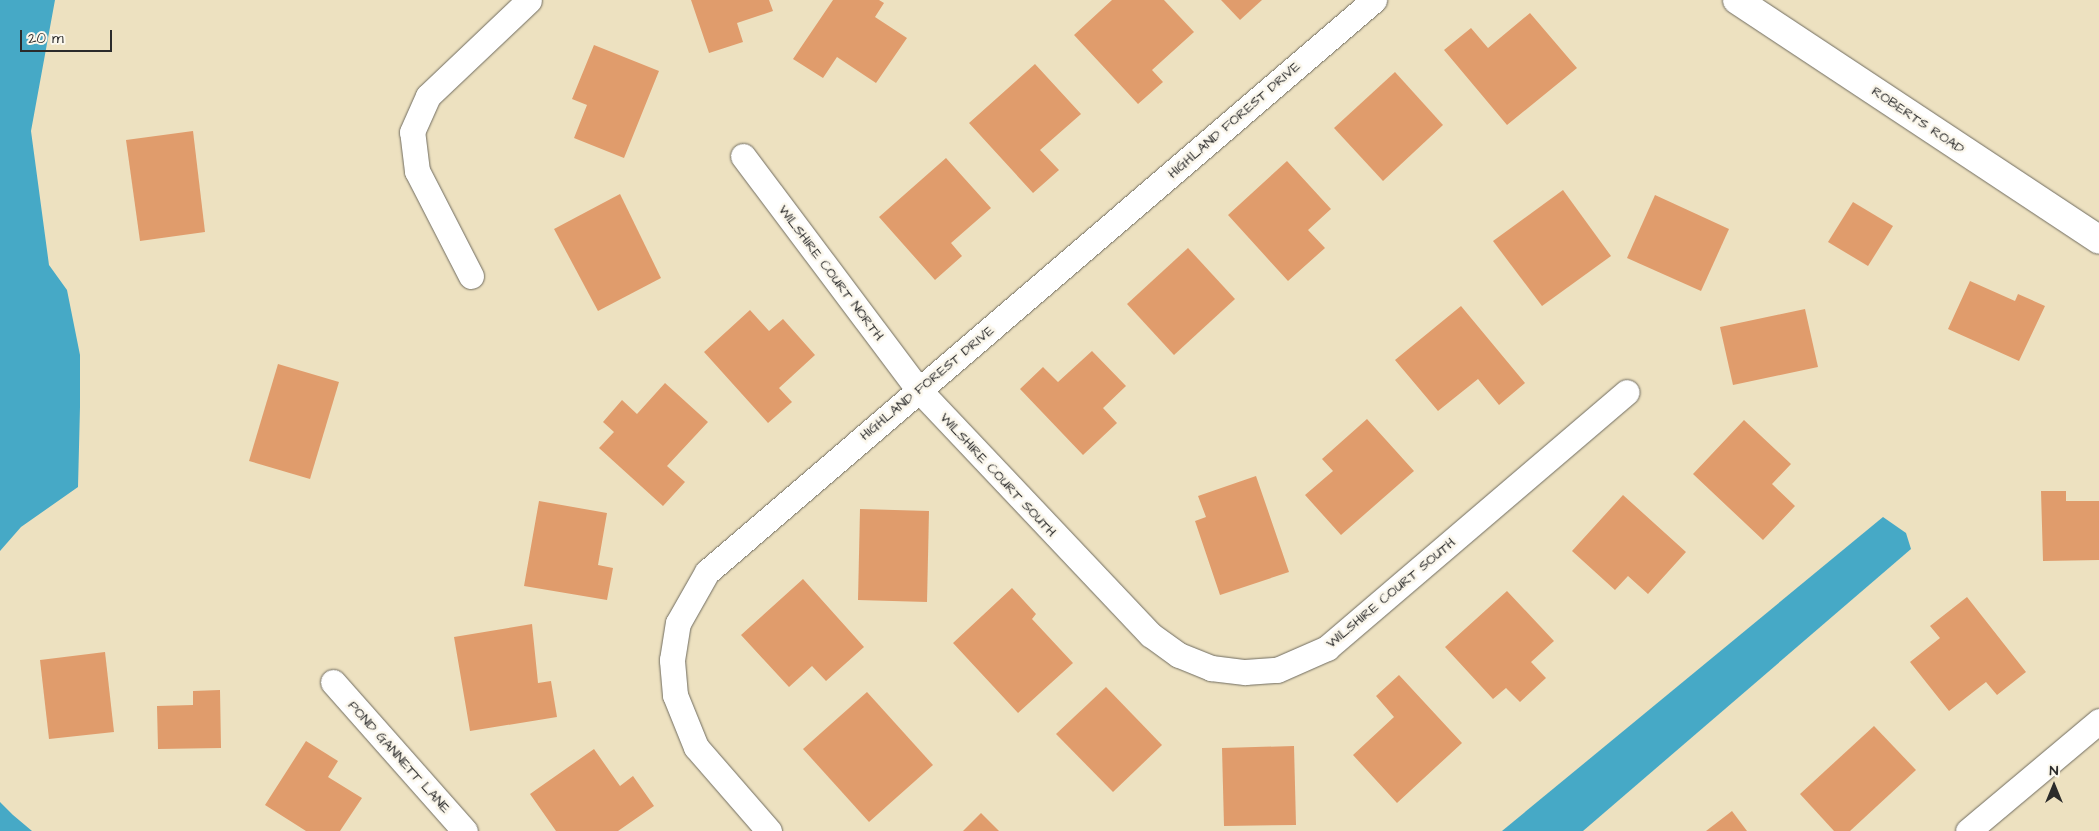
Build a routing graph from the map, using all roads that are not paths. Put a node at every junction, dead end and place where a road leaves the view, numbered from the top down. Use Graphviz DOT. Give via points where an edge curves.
graph roads {
  1 [pos="529,0"];
  2 [pos="1374,0"];
  3 [pos="1737,0"];
  4 [pos="743,156"];
  5 [pos="2099,240"];
  6 [pos="471,276"];
  7 [pos="919,390"];
  8 [pos="1628,392"];
  9 [pos="333,682"];
  10 [pos="2099,721"];
  11 [pos="465,831"];
  12 [pos="770,831"];
  13 [pos="1968,831"];
  1 -- 6 [label="street" via="428,96 412,132 417,171"];
  2 -- 7 [label="street, HIGHLAND FOREST DRIVE"];
  3 -- 5 [label="main road, ROBERTS ROAD"];
  4 -- 7 [label="street, WILSHIRE COURT NORTH"];
  7 -- 8 [label="street, WILSHIRE COURT SOUTH" via="1151,635 1187,658 1211,668 1245,672 1277,670 1327,648"];
  7 -- 12 [label="street, HIGHLAND FOREST DRIVE" via="707,572 678,623 672,660 675,695 686,728 696,748"];
  9 -- 11 [label="street, POND GANNETT LANE"];
  10 -- 13 [label="street"];
}
